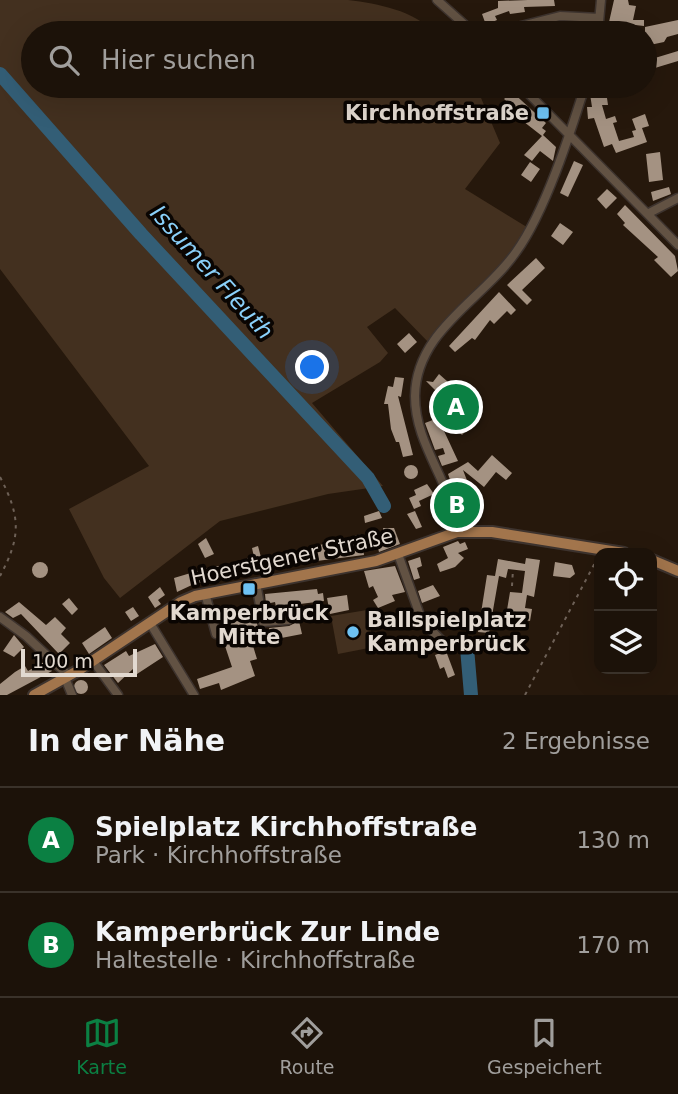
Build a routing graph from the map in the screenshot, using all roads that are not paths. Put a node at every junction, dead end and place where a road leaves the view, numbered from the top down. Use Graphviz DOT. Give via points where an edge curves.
graph roads {
  1 [pos="438,0"];
  2 [pos="601,0"];
  3 [pos="599,18"];
  4 [pos="461,21"];
  5 [pos="541,21"];
  6 [pos="599,21"];
  7 [pos="534,98"];
  8 [pos="581,98"];
  9 [pos="571,133"];
  10 [pos="678,198"];
  11 [pos="649,213"];
  12 [pos="678,245"];
  13 [pos="457,532"];
  14 [pos="594,548"];
  15 [pos="398,554"];
  16 [pos="657,562"];
  17 [pos="678,571"];
  18 [pos="256,583"];
  19 [pos="205,593"];
  20 [pos="0,617"];
  21 [pos="288,620"];
  22 [pos="150,623"];
  23 [pos="216,634"];
  24 [pos="443,642"];
  25 [pos="93,661"];
  26 [pos="67,677"];
  27 [pos="34,695"];
  28 [pos="72,695"];
  29 [pos="118,695"];
  30 [pos="194,695"];
  1 -- 4 [label="street"];
  2 -- 3 [label="street"];
  3 -- 5 [label="street" via="560,16"];
  3 -- 6 [label="street"];
  7 -- 9 [label="street"];
  8 -- 9 [label="street"];
  9 -- 11 [label="street"];
  9 -- 13 [label="street" via="517,252 438,334 420,372 415,394 417,418 453,507"];
  10 -- 11 [label="street"];
  11 -- 12 [label="street"];
  13 -- 14 [label="main road, Hoerstgener Straße" via="492,532"];
  13 -- 15 [label="main road, Hoerstgener Straße"];
  15 -- 18 [label="main road, Hoerstgener Straße"];
  15 -- 24 [label="street" via="422,621"];
  16 -- 17 [label="main road"];
  18 -- 19 [label="main road, Hoerstgener Straße"];
  18 -- 21 [label="street" via="263,622"];
  19 -- 22 [label="main road, Hoerstgener Straße" via="181,602"];
  19 -- 23 [label="street"];
  20 -- 26 [label="street"];
  22 -- 25 [label="main road, Hoerstgener Straße"];
  22 -- 30 [label="street"];
  25 -- 26 [label="main road, Hoerstgener Straße"];
  25 -- 29 [label="street"];
  26 -- 27 [label="main road, Hoerstgener Straße"];
  26 -- 28 [label="street"];
}
